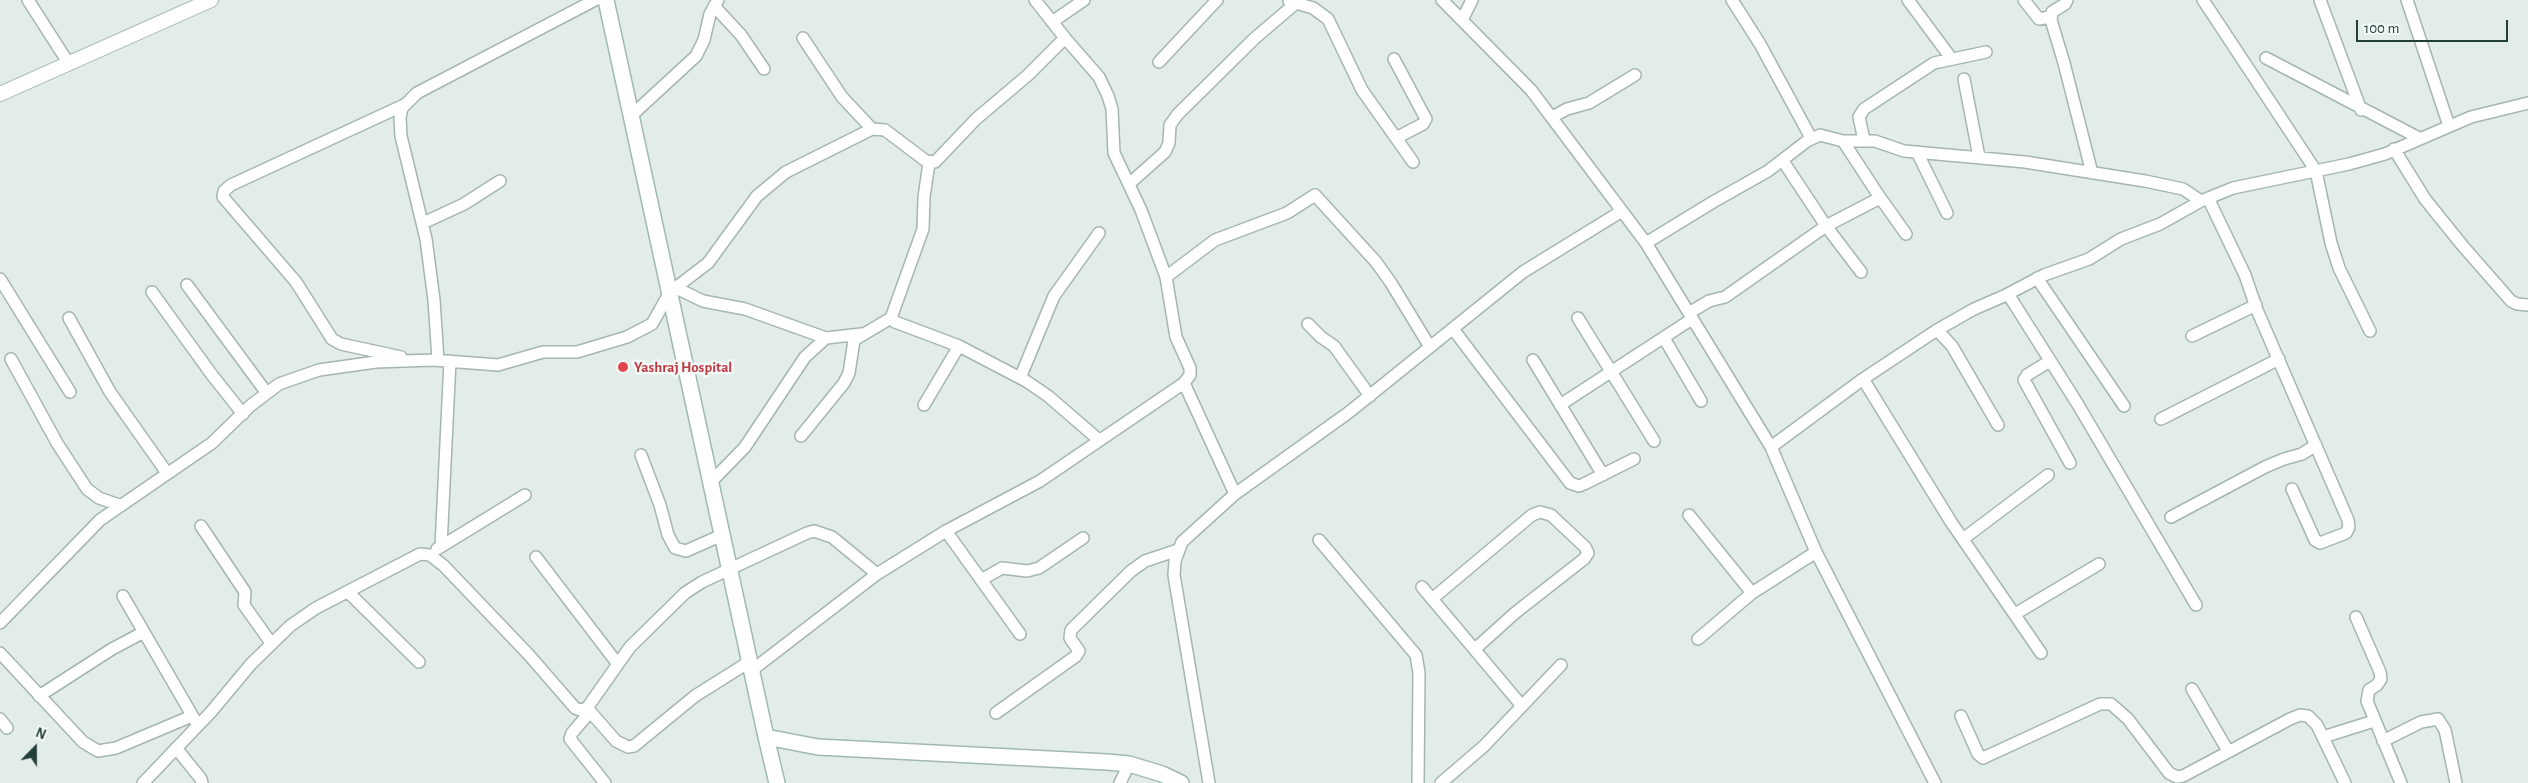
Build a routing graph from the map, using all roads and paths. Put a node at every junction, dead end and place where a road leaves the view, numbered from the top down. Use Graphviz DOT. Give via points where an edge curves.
graph roads {
  1 [pos="28,0"];
  2 [pos="211,0"];
  3 [pos="595,0"];
  4 [pos="606,0"];
  5 [pos="1035,0"];
  6 [pos="1084,0"];
  7 [pos="1217,0"];
  8 [pos="1442,0"];
  9 [pos="1472,0"];
  10 [pos="1732,0"];
  11 [pos="1908,0"];
  12 [pos="2024,0"];
  13 [pos="2067,0"];
  14 [pos="2203,0"];
  15 [pos="2320,0"];
  16 [pos="2407,0"];
  17 [pos="1292,1"];
  18 [pos="716,3"];
  19 [pos="2050,17"];
  20 [pos="1462,20"];
  21 [pos="1052,22"];
  22 [pos="803,38"];
  23 [pos="1065,38"];
  24 [pos="1986,52"];
  25 [pos="1951,58"];
  26 [pos="2266,58"];
  27 [pos="1394,59"];
  28 [pos="1159,62"];
  29 [pos="70,64"];
  30 [pos="764,69"];
  31 [pos="1635,75"];
  32 [pos="1964,79"];
  33 [pos="0,94"];
  34 [pos="2528,103"];
  35 [pos="404,105"];
  36 [pos="2361,110"];
  37 [pos="632,115"];
  38 [pos="1552,117"];
  39 [pos="2449,126"];
  40 [pos="872,129"];
  41 [pos="1396,138"];
  42 [pos="1811,138"];
  43 [pos="1864,140"];
  44 [pos="1843,141"];
  45 [pos="2406,144"];
  46 [pos="1918,152"];
  47 [pos="1979,157"];
  48 [pos="1784,161"];
  49 [pos="1413,162"];
  50 [pos="929,163"];
  51 [pos="2316,171"];
  52 [pos="2092,173"];
  53 [pos="500,181"];
  54 [pos="1129,184"];
  55 [pos="1879,196"];
  56 [pos="2204,199"];
  57 [pos="1622,211"];
  58 [pos="1947,213"];
  59 [pos="423,223"];
  60 [pos="1826,226"];
  61 [pos="1100,233"];
  62 [pos="1906,234"];
  63 [pos="1646,243"];
  64 [pos="1860,272"];
  65 [pos="1166,278"];
  66 [pos="2037,278"];
  67 [pos="0,279"];
  68 [pos="187,285"];
  69 [pos="673,290"];
  70 [pos="152,292"];
  71 [pos="2008,294"];
  72 [pos="2256,305"];
  73 [pos="2528,305"];
  74 [pos="1690,316"];
  75 [pos="69,318"];
  76 [pos="891,318"];
  77 [pos="1578,318"];
  78 [pos="1308,324"];
  79 [pos="1453,329"];
  80 [pos="1937,330"];
  81 [pos="2370,331"];
  82 [pos="860,334"];
  83 [pos="2192,336"];
  84 [pos="826,338"];
  85 [pos="1664,338"];
  86 [pos="959,346"];
  87 [pos="1430,347"];
  88 [pos="2279,359"];
  89 [pos="11,360"];
  90 [pos="415,360"];
  91 [pos="438,360"];
  92 [pos="1533,360"];
  93 [pos="450,361"];
  94 [pos="2050,361"];
  95 [pos="1610,372"];
  96 [pos="1020,378"];
  97 [pos="1863,379"];
  98 [pos="1184,382"];
  99 [pos="70,392"];
  100 [pos="266,392"];
  101 [pos="1370,396"];
  102 [pos="1701,402"];
  103 [pos="1560,405"];
  104 [pos="924,406"];
  105 [pos="2124,406"];
  106 [pos="243,414"];
  107 [pos="2161,418"];
  108 [pos="1998,425"];
  109 [pos="801,436"];
  110 [pos="1099,440"];
  111 [pos="1654,441"];
  112 [pos="2316,445"];
  113 [pos="1771,447"];
  114 [pos="640,455"];
  115 [pos="1634,459"];
  116 [pos="2070,463"];
  117 [pos="167,473"];
  118 [pos="1603,475"];
  119 [pos="2048,475"];
  120 [pos="711,482"];
  121 [pos="2292,489"];
  122 [pos="525,494"];
  123 [pos="1235,494"];
  124 [pos="119,505"];
  125 [pos="1689,515"];
  126 [pos="2171,517"];
  127 [pos="201,526"];
  128 [pos="946,532"];
  129 [pos="722,535"];
  130 [pos="1083,538"];
  131 [pos="1963,539"];
  132 [pos="1319,540"];
  133 [pos="441,546"];
  134 [pos="1178,550"];
  135 [pos="1816,552"];
  136 [pos="430,555"];
  137 [pos="536,557"];
  138 [pos="2098,564"];
  139 [pos="729,569"];
  140 [pos="877,574"];
  141 [pos="981,580"];
  142 [pos="1422,587"];
  143 [pos="348,592"];
  144 [pos="1752,593"];
  145 [pos="123,596"];
  146 [pos="1432,599"];
  147 [pos="2196,605"];
  148 [pos="2015,614"];
  149 [pos="2356,616"];
  150 [pos="0,624"];
  151 [pos="144,632"];
  152 [pos="1020,634"];
  153 [pos="1698,639"];
  154 [pos="271,644"];
  155 [pos="1474,649"];
  156 [pos="0,653"];
  157 [pos="2041,653"];
  158 [pos="419,662"];
  159 [pos="617,663"];
  160 [pos="750,666"];
  161 [pos="1561,666"];
  162 [pos="2192,690"];
  163 [pos="39,696"];
  164 [pos="1522,706"];
  165 [pos="589,710"];
  166 [pos="996,713"];
  167 [pos="1961,716"];
  168 [pos="195,720"];
  169 [pos="2374,721"];
  170 [pos="766,737"];
  171 [pos="2323,737"];
  172 [pos="2383,741"];
  173 [pos="176,748"];
  174 [pos="2228,751"];
  175 [pos="1129,764"];
  176 [pos="143,783"];
  177 [pos="202,783"];
  178 [pos="605,783"];
  179 [pos="777,783"];
  180 [pos="1120,783"];
  181 [pos="1181,783"];
  182 [pos="1209,783"];
  183 [pos="1418,783"];
  184 [pos="1442,783"];
  185 [pos="1935,783"];
  186 [pos="2345,783"];
  187 [pos="2401,783"];
  188 [pos="2456,783"];
  1 -- 29 [label="street"];
  2 -- 29 [label="street"];
  3 -- 35 [label="street" via="417,93"];
  4 -- 37 [label="main road"];
  5 -- 21 [label="street"];
  6 -- 21 [label="street"];
  7 -- 28 [label="street"];
  8 -- 20 [label="street"];
  9 -- 20 [label="street"];
  10 -- 42 [label="street"];
  11 -- 25 [label="street"];
  12 -- 19 [label="street" via="2039,19"];
  13 -- 19 [label="street"];
  14 -- 51 [label="street"];
  15 -- 36 [label="street"];
  16 -- 39 [label="street"];
  17 -- 41 [label="street" via="1313,8 1328,18 1360,86"];
  17 -- 54 [label="street" via="1178,114 1170,125 1166,152"];
  18 -- 30 [label="street"];
  18 -- 37 [label="street" via="696,56"];
  19 -- 52 [label="street"];
  20 -- 38 [label="street" via="1531,90"];
  21 -- 23 [label="street"];
  22 -- 40 [label="street" via="842,97"];
  23 -- 50 [label="street" via="976,119 938,160"];
  23 -- 54 [label="street" via="1094,69 1105,87 1112,109 1114,153"];
  24 -- 25 [label="street"];
  25 -- 43 [label="street" via="1925,68 1864,109 1859,117"];
  26 -- 36 [label="street"];
  27 -- 41 [label="street" via="1426,119 1423,124"];
  29 -- 33 [label="street"];
  31 -- 38 [label="street" via="1588,104"];
  32 -- 47 [label="street"];
  34 -- 39 [label="street"];
  35 -- 59 [label="street" via="400,118 401,136"];
  35 -- 90 [label="street" via="231,185 223,197 296,282 332,339 341,344"];
  36 -- 45 [label="street"];
  37 -- 69 [label="main road"];
  38 -- 57 [label="street"];
  39 -- 45 [label="street"];
  40 -- 50 [label="street" via="890,133"];
  40 -- 69 [label="street" via="769,184 712,258"];
  41 -- 49 [label="street"];
  42 -- 44 [label="street" via="1826,135"];
  42 -- 48 [label="street"];
  43 -- 44 [label="street"];
  43 -- 46 [label="street"];
  44 -- 55 [label="street"];
  45 -- 51 [label="street" via="2349,164"];
  45 -- 73 [label="street" via="2425,199 2511,301"];
  46 -- 47 [label="street"];
  46 -- 58 [label="street"];
  47 -- 52 [label="street"];
  48 -- 60 [label="street"];
  48 -- 63 [label="street"];
  50 -- 76 [label="street" via="923,229"];
  51 -- 56 [label="street" via="2234,188"];
  51 -- 81 [label="street" via="2339,268"];
  52 -- 56 [label="street" via="2183,188"];
  53 -- 59 [label="street" via="464,204"];
  54 -- 65 [label="street"];
  55 -- 60 [label="street"];
  55 -- 62 [label="street"];
  56 -- 66 [label="street" via="2160,224 2121,239 2089,259"];
  56 -- 72 [label="street" via="2245,276"];
  57 -- 63 [label="street"];
  57 -- 79 [label="street" via="1523,272"];
  59 -- 91 [label="street" via="434,300"];
  60 -- 64 [label="street"];
  60 -- 74 [label="street" via="1725,297 1709,301"];
  61 -- 96 [label="street" via="1054,296"];
  63 -- 74 [label="street"];
  65 -- 87 [label="street" via="1215,240 1287,213 1315,195 1376,262"];
  65 -- 98 [label="street" via="1176,337 1190,371"];
  66 -- 71 [label="street"];
  66 -- 105 [label="street"];
  67 -- 99 [label="street"];
  68 -- 100 [label="street"];
  69 -- 84 [label="street" via="703,301 744,309"];
  69 -- 93 [label="street" via="652,324 616,340 577,352 543,352 498,365"];
  69 -- 120 [label="main road"];
  70 -- 106 [label="street"];
  71 -- 80 [label="street"];
  71 -- 94 [label="street"];
  72 -- 83 [label="street"];
  72 -- 88 [label="street"];
  74 -- 85 [label="street"];
  74 -- 113 [label="street"];
  75 -- 117 [label="street" via="110,392"];
  76 -- 82 [label="street"];
  76 -- 86 [label="street"];
  77 -- 95 [label="street"];
  78 -- 101 [label="street" via="1334,346"];
  79 -- 87 [label="street"];
  79 -- 118 [label="street" via="1570,483 1578,486"];
  80 -- 97 [label="street"];
  80 -- 108 [label="street" via="1952,346"];
  82 -- 84 [label="street"];
  82 -- 109 [label="street" via="854,340 849,373 844,383"];
  84 -- 120 [label="street" via="808,352 745,448"];
  85 -- 95 [label="street"];
  85 -- 102 [label="street"];
  86 -- 96 [label="street"];
  86 -- 104 [label="street"];
  87 -- 101 [label="street"];
  88 -- 107 [label="street"];
  88 -- 112 [label="street"];
  89 -- 124 [label="street" via="87,489 99,498"];
  90 -- 91 [label="street"];
  90 -- 100 [label="street" via="319,370 288,380"];
  91 -- 93 [label="street"];
  92 -- 103 [label="street"];
  93 -- 133 [label="street"];
  94 -- 116 [label="street" via="2024,380"];
  94 -- 147 [label="street"];
  95 -- 103 [label="street"];
  95 -- 111 [label="street"];
  96 -- 110 [label="street" via="1048,396"];
  97 -- 113 [label="street"];
  97 -- 131 [label="street"];
  98 -- 110 [label="street"];
  98 -- 123 [label="street"];
  100 -- 106 [label="street"];
  101 -- 123 [label="street"];
  103 -- 118 [label="street"];
  106 -- 117 [label="street" via="212,443"];
  110 -- 128 [label="street" via="1040,481"];
  112 -- 121 [label="street" via="2348,520 2346,533 2320,543 2315,540"];
  112 -- 126 [label="street" via="2302,454 2265,467"];
  113 -- 135 [label="street"];
  114 -- 129 [label="street" via="675,548 686,551"];
  115 -- 118 [label="street"];
  117 -- 124 [label="street"];
  119 -- 131 [label="street"];
  120 -- 129 [label="main road"];
  122 -- 133 [label="street"];
  123 -- 134 [label="street" via="1182,542"];
  124 -- 150 [label="street" via="84,536"];
  125 -- 144 [label="street"];
  127 -- 154 [label="street" via="245,592 244,605"];
  128 -- 140 [label="street"];
  128 -- 141 [label="street"];
  129 -- 139 [label="main road"];
  130 -- 141 [label="street" via="1040,568 1027,571 1002,568"];
  131 -- 148 [label="street"];
  132 -- 183 [label="street" via="1416,655 1419,673"];
  133 -- 136 [label="street"];
  134 -- 166 [label="street" via="1145,561 1131,571 1071,630 1070,638 1079,651 1076,656"];
  134 -- 182 [label="street" via="1174,575"];
  135 -- 144 [label="street"];
  135 -- 185 [label="street"];
  136 -- 143 [label="street" via="416,556"];
  136 -- 165 [label="street" via="462,584 575,708"];
  137 -- 159 [label="street"];
  138 -- 148 [label="street"];
  139 -- 140 [label="street" via="814,531 832,537"];
  139 -- 159 [label="street" via="679,598"];
  139 -- 160 [label="main road"];
  140 -- 160 [label="street"];
  141 -- 152 [label="street"];
  142 -- 146 [label="street"];
  143 -- 154 [label="street" via="302,617"];
  143 -- 158 [label="street"];
  144 -- 153 [label="street"];
  145 -- 151 [label="street"];
  146 -- 155 [label="street"];
  146 -- 155 [label="street" via="1532,515 1540,512 1551,515 1585,547 1588,553 1584,559"];
  148 -- 157 [label="street"];
  149 -- 169 [label="street" via="2380,672 2381,679 2366,694"];
  151 -- 163 [label="street"];
  151 -- 168 [label="street"];
  154 -- 168 [label="street" via="213,709"];
  155 -- 164 [label="street"];
  156 -- 163 [label="street"];
  159 -- 165 [label="street"];
  160 -- 165 [label="street" via="695,696 634,746 624,746 616,741"];
  160 -- 170 [label="main road"];
  161 -- 164 [label="street"];
  162 -- 174 [label="street"];
  163 -- 168 [label="street" via="83,742 98,751 116,748"];
  164 -- 184 [label="street"];
  165 -- 178 [label="street" via="570,739"];
  167 -- 174 [label="street" via="1978,754 1983,758 2105,704 2118,708 2170,773 2177,777"];
  168 -- 173 [label="street"];
  169 -- 171 [label="street"];
  169 -- 172 [label="street"];
  170 -- 175 [label="main road" via="818,748"];
  170 -- 179 [label="main road"];
  171 -- 174 [label="street" via="2313,720 2300,715"];
  171 -- 186 [label="street"];
  172 -- 187 [label="street"];
  172 -- 188 [label="street" via="2421,722 2438,719 2445,730"];
  173 -- 176 [label="street"];
  173 -- 177 [label="street"];
  175 -- 180 [label="street"];
  175 -- 181 [label="main road"];
}
